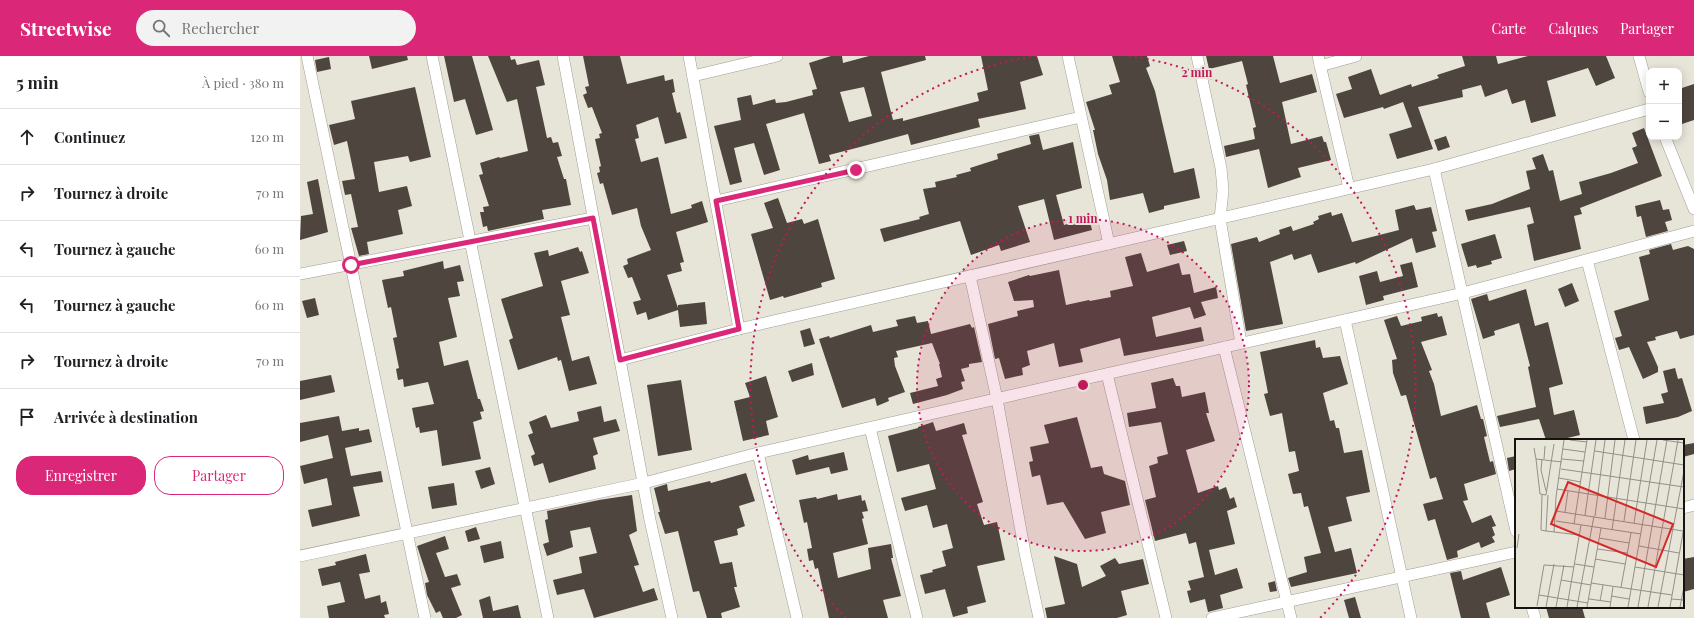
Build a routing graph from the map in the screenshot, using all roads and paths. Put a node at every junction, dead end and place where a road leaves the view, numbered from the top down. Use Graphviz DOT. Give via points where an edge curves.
graph roads {
  1 [pos="307,56"];
  2 [pos="432,56"];
  3 [pos="563,56"];
  4 [pos="689,56"];
  5 [pos="777,56"];
  6 [pos="1068,56"];
  7 [pos="1197,56"];
  8 [pos="1356,56"];
  9 [pos="1639,56"];
  10 [pos="1319,61"];
  11 [pos="693,76"];
  12 [pos="1646,81"];
  13 [pos="1646,110"];
  14 [pos="1081,117"];
  15 [pos="1666,140"];
  16 [pos="1434,169"];
  17 [pos="1349,188"];
  18 [pos="716,201"];
  19 [pos="1694,209"];
  20 [pos="593,218"];
  21 [pos="1220,219"];
  22 [pos="1694,231"];
  23 [pos="471,242"];
  24 [pos="1108,244"];
  25 [pos="1587,260"];
  26 [pos="351,265"];
  27 [pos="300,274"];
  28 [pos="970,276"];
  29 [pos="1462,293"];
  30 [pos="1346,320"];
  31 [pos="739,329"];
  32 [pos="1241,343"];
  33 [pos="1224,347"];
  34 [pos="620,360"];
  35 [pos="1107,374"];
  36 [pos="997,399"];
  37 [pos="870,428"];
  38 [pos="1634,439"];
  39 [pos="758,453"];
  40 [pos="644,483"];
  41 [pos="1694,505"];
  42 [pos="524,507"];
  43 [pos="1684,508"];
  44 [pos="1515,527"];
  45 [pos="407,532"];
  46 [pos="1515,552"];
  47 [pos="300,556"];
  48 [pos="1401,577"];
  49 [pos="1287,602"];
  50 [pos="1532,608"];
  51 [pos="425,618"];
  52 [pos="548,618"];
  53 [pos="672,618"];
  54 [pos="797,618"];
  55 [pos="917,618"];
  56 [pos="1039,618"];
  57 [pos="1166,618"];
  58 [pos="1212,618"];
  59 [pos="1291,618"];
  60 [pos="1411,618"];
  61 [pos="1535,618"];
  1 -- 26 [label="street"];
  2 -- 23 [label="street"];
  3 -- 20 [label="street"];
  4 -- 11 [label="street"];
  5 -- 11 [label="street"];
  6 -- 14 [label="street"];
  7 -- 21 [label="street" via="1221,168 1223,190"];
  8 -- 10 [label="street"];
  9 -- 12 [label="street"];
  10 -- 17 [label="street"];
  11 -- 18 [label="street"];
  13 -- 16 [label="street"];
  14 -- 18 [label="street"];
  14 -- 24 [label="street"];
  15 -- 19 [label="street"];
  16 -- 17 [label="street"];
  16 -- 29 [label="street"];
  17 -- 21 [label="street"];
  18 -- 31 [label="street"];
  20 -- 23 [label="street"];
  20 -- 34 [label="street"];
  21 -- 24 [label="street"];
  21 -- 32 [label="street"];
  22 -- 25 [label="street"];
  23 -- 26 [label="street"];
  23 -- 42 [label="street"];
  24 -- 28 [label="street"];
  25 -- 29 [label="street"];
  25 -- 38 [label="street"];
  26 -- 27 [label="street"];
  26 -- 45 [label="street"];
  28 -- 31 [label="street"];
  28 -- 36 [label="street"];
  29 -- 30 [label="street"];
  29 -- 44 [label="street"];
  30 -- 32 [label="street"];
  30 -- 48 [label="street"];
  31 -- 34 [label="street"];
  32 -- 33 [label="street"];
  33 -- 35 [label="street"];
  33 -- 49 [label="street"];
  34 -- 40 [label="street"];
  35 -- 36 [label="street"];
  35 -- 57 [label="street"];
  36 -- 37 [label="street"];
  36 -- 56 [label="street"];
  37 -- 39 [label="street"];
  37 -- 55 [label="street"];
  39 -- 40 [label="street"];
  39 -- 54 [label="street"];
  40 -- 42 [label="street"];
  40 -- 53 [label="street"];
  41 -- 43 [label="street"];
  42 -- 45 [label="street"];
  42 -- 52 [label="street"];
  45 -- 47 [label="street"];
  45 -- 51 [label="street"];
  46 -- 48 [label="street"];
  48 -- 49 [label="street"];
  48 -- 60 [label="street"];
  49 -- 58 [label="street"];
  49 -- 59 [label="street"];
  50 -- 61 [label="street"];
}
